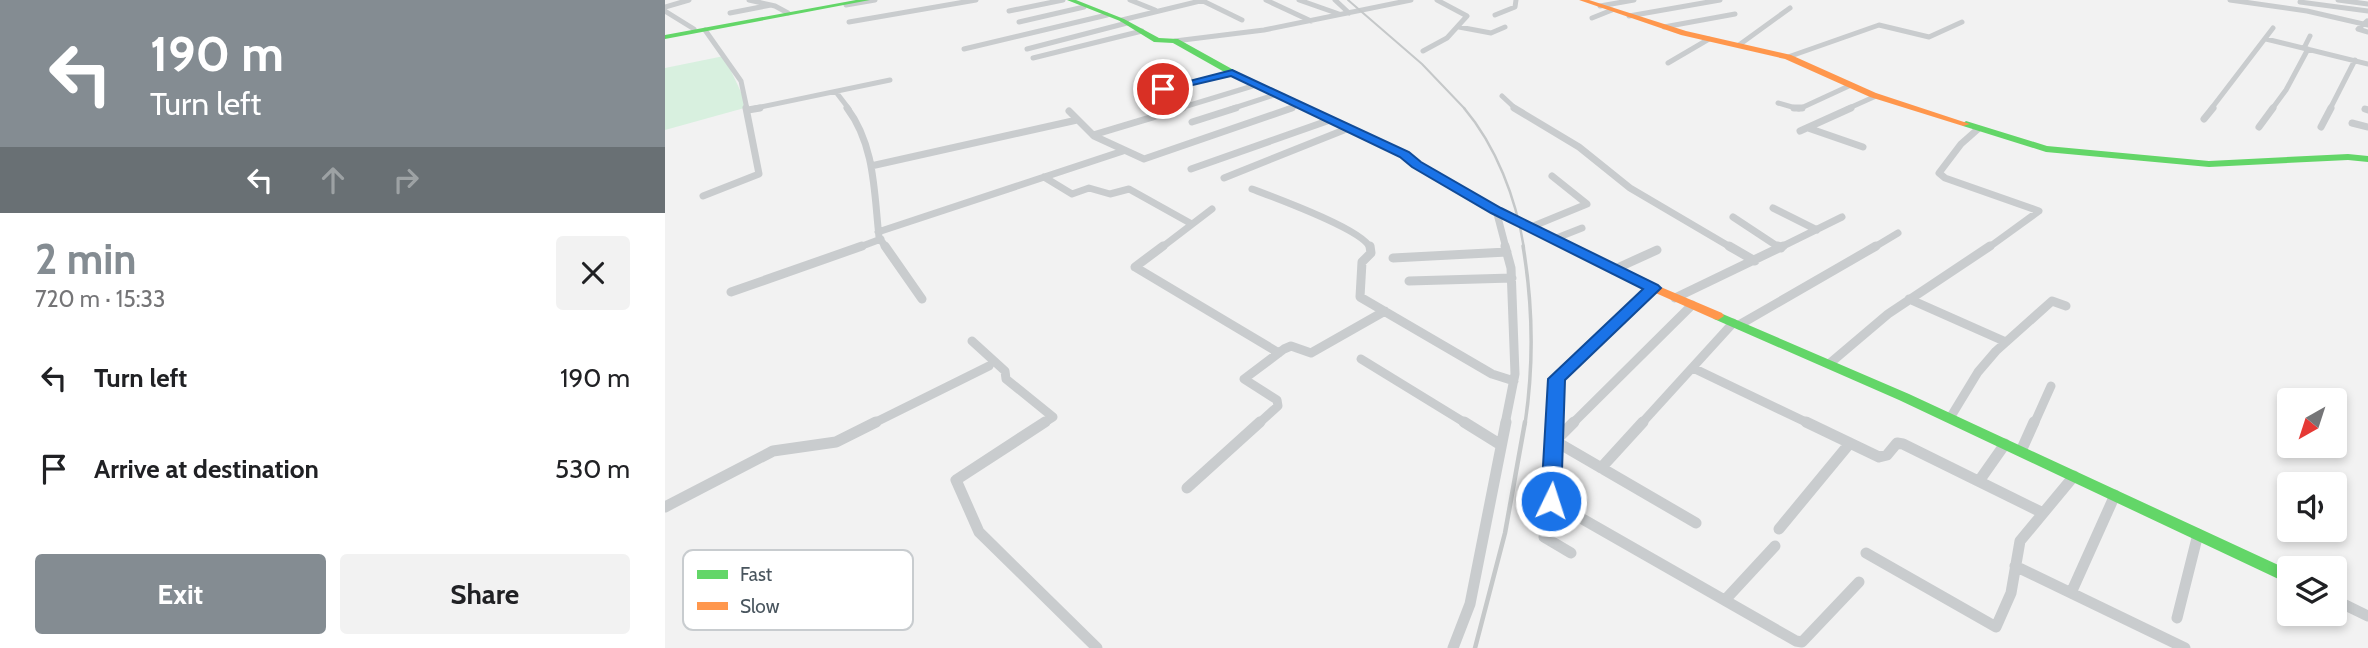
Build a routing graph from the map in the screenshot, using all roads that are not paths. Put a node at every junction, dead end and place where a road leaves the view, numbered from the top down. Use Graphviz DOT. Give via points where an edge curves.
graph roads {
  1 [pos="689,0"];
  2 [pos="749,0"];
  3 [pos="867,0"];
  4 [pos="875,0"];
  5 [pos="899,0"];
  6 [pos="976,0"];
  7 [pos="1063,0"];
  8 [pos="1070,0"];
  9 [pos="1130,0"];
  10 [pos="1202,0"];
  11 [pos="1266,0"];
  12 [pos="1300,0"];
  13 [pos="1335,0"];
  14 [pos="1411,0"];
  15 [pos="1437,0"];
  16 [pos="1516,0"];
  17 [pos="1581,0"];
  18 [pos="1634,0"];
  19 [pos="1720,0"];
  20 [pos="2230,0"];
  21 [pos="2337,0"];
  22 [pos="2240,1"];
  23 [pos="2300,1"];
  24 [pos="852,2"];
  25 [pos="1217,2"];
  26 [pos="1210,4"];
  27 [pos="2368,4"];
  28 [pos="771,5"];
  29 [pos="1084,7"];
  30 [pos="1606,8"];
  31 [pos="1790,8"];
  32 [pos="665,9"];
  33 [pos="2300,10"];
  34 [pos="908,11"];
  35 [pos="1009,11"];
  36 [pos="1157,11"];
  37 [pos="2368,11"];
  38 [pos="730,13"];
  39 [pos="788,13"];
  40 [pos="1349,13"];
  41 [pos="1341,14"];
  42 [pos="1735,14"];
  43 [pos="1107,15"];
  44 [pos="1495,15"];
  45 [pos="1629,16"];
  46 [pos="1592,18"];
  47 [pos="1242,20"];
  48 [pos="1125,21"];
  49 [pos="1311,21"];
  50 [pos="849,22"];
  51 [pos="1019,22"];
  52 [pos="1962,22"];
  53 [pos="2367,23"];
  54 [pos="1459,27"];
  55 [pos="1505,27"];
  56 [pos="1664,27"];
  57 [pos="2273,28"];
  58 [pos="2358,29"];
  59 [pos="700,30"];
  60 [pos="1142,31"];
  61 [pos="2368,32"];
  62 [pos="2352,34"];
  63 [pos="665,36"];
  64 [pos="2310,36"];
  65 [pos="1709,39"];
  66 [pos="2266,39"];
  67 [pos="1175,41"];
  68 [pos="1739,45"];
  69 [pos="964,49"];
  70 [pos="1027,49"];
  71 [pos="2306,49"];
  72 [pos="1423,51"];
  73 [pos="1788,57"];
  74 [pos="1033,58"];
  75 [pos="2355,61"];
  76 [pos="1668,62"];
  77 [pos="2368,64"];
  78 [pos="1232,73"];
  79 [pos="890,80"];
  80 [pos="1256,85"];
  81 [pos="1851,85"];
  82 [pos="1163,89"];
  83 [pos="836,92"];
  84 [pos="1277,94"];
  85 [pos="1502,96"];
  86 [pos="1876,96"];
  87 [pos="1778,103"];
  88 [pos="1299,105"];
  89 [pos="748,110"];
  90 [pos="1069,111"];
  91 [pos="2204,119"];
  92 [pos="1077,120"];
  93 [pos="1331,120"];
  94 [pos="1192,122"];
  95 [pos="2352,123"];
  96 [pos="2259,127"];
  97 [pos="2321,127"];
  98 [pos="2368,127"];
  99 [pos="1349,128"];
  100 [pos="1808,128"];
  101 [pos="1978,129"];
  102 [pos="1800,131"];
  103 [pos="1093,135"];
  104 [pos="1863,147"];
  105 [pos="1123,151"];
  106 [pos="2368,159"];
  107 [pos="871,166"];
  108 [pos="1191,169"];
  109 [pos="1552,176"];
  110 [pos="1044,177"];
  111 [pos="1224,178"];
  112 [pos="1252,189"];
  113 [pos="703,196"];
  114 [pos="1773,208"];
  115 [pos="1212,209"];
  116 [pos="1496,210"];
  117 [pos="1733,217"];
  118 [pos="1842,217"];
  119 [pos="1191,223"];
  120 [pos="1531,227"];
  121 [pos="1582,228"];
  122 [pos="1817,230"];
  123 [pos="1898,233"];
  124 [pos="880,235"];
  125 [pos="1554,239"];
  126 [pos="1781,248"];
  127 [pos="1657,250"];
  128 [pos="1507,252"];
  129 [pos="1393,258"];
  130 [pos="1755,261"];
  131 [pos="1613,270"];
  132 [pos="1512,278"];
  133 [pos="1409,281"];
  134 [pos="1653,288"];
  135 [pos="731,292"];
  136 [pos="1675,298"];
  137 [pos="922,299"];
  138 [pos="1909,299"];
  139 [pos="1692,305"];
  140 [pos="2066,306"];
  141 [pos="1385,311"];
  142 [pos="1736,324"];
  143 [pos="972,341"];
  144 [pos="2006,342"];
  145 [pos="1279,353"];
  146 [pos="1361,359"];
  147 [pos="1829,364"];
  148 [pos="989,366"];
  149 [pos="1693,368"];
  150 [pos="1514,381"];
  151 [pos="2051,386"];
  152 [pos="1950,418"];
  153 [pos="1555,441"];
  154 [pos="1850,443"];
  155 [pos="2005,444"];
  156 [pos="1501,445"];
  157 [pos="2021,451"];
  158 [pos="1601,468"];
  159 [pos="2074,476"];
  160 [pos="1979,481"];
  161 [pos="1187,488"];
  162 [pos="2115,495"];
  163 [pos="1551,501"];
  164 [pos="665,507"];
  165 [pos="2041,512"];
  166 [pos="1696,523"];
  167 [pos="1779,529"];
  168 [pos="2199,534"];
  169 [pos="1775,546"];
  170 [pos="1571,553"];
  171 [pos="1866,553"];
  172 [pos="2015,566"];
  173 [pos="2277,571"];
  174 [pos="1859,582"];
  175 [pos="2071,593"];
  176 [pos="1725,600"];
  177 [pos="2347,606"];
  178 [pos="2368,617"];
  179 [pos="2177,618"];
  180 [pos="1097,648"];
  181 [pos="1453,648"];
  182 [pos="2185,648"];
  1 -- 32 [label="street"];
  2 -- 28 [label="street"];
  3 -- 24 [label="street"];
  4 -- 24 [label="street"];
  5 -- 34 [label="street"];
  6 -- 34 [label="street"];
  7 -- 35 [label="street"];
  8 -- 29 [label="street"];
  9 -- 36 [label="street"];
  10 -- 26 [label="street"];
  10 -- 36 [label="street"];
  11 -- 49 [label="street"];
  12 -- 41 [label="street"];
  13 -- 40 [label="street"];
  14 -- 40 [label="street"];
  15 -- 54 [label="street" via="1467,14"];
  16 -- 44 [label="street" via="1515,7"];
  17 -- 30 [label="street"];
  18 -- 30 [label="street"];
  19 -- 45 [label="street"];
  20 -- 22 [label="street"];
  21 -- 27 [label="street"];
  22 -- 33 [label="street"];
  23 -- 33 [label="street"];
  23 -- 37 [label="street"];
  24 -- 39 [label="street"];
  24 -- 59 [label="street"];
  25 -- 26 [label="street"];
  26 -- 47 [label="street"];
  28 -- 38 [label="street"];
  28 -- 39 [label="street"];
  29 -- 43 [label="street"];
  29 -- 51 [label="street"];
  30 -- 45 [label="street"];
  30 -- 46 [label="street"];
  31 -- 68 [label="street"];
  32 -- 59 [label="street"];
  33 -- 53 [label="street"];
  34 -- 50 [label="street"];
  36 -- 48 [label="street"];
  39 -- 59 [label="street"];
  40 -- 41 [label="street"];
  41 -- 49 [label="street"];
  42 -- 56 [label="street"];
  43 -- 48 [label="street"];
  43 -- 69 [label="street"];
  45 -- 56 [label="street"];
  48 -- 60 [label="street"];
  48 -- 70 [label="street"];
  49 -- 67 [label="street"];
  52 -- 73 [label="street" via="1929,37 1879,25"];
  53 -- 58 [label="street"];
  54 -- 55 [label="street" via="1491,33"];
  54 -- 72 [label="street"];
  56 -- 65 [label="street"];
  57 -- 66 [label="street"];
  58 -- 61 [label="street"];
  58 -- 62 [label="street"];
  59 -- 63 [label="street"];
  59 -- 89 [label="street" via="741,81"];
  60 -- 67 [label="street" via="1157,40"];
  60 -- 74 [label="street"];
  64 -- 71 [label="street"];
  65 -- 68 [label="street"];
  65 -- 76 [label="street"];
  66 -- 71 [label="street"];
  66 -- 91 [label="street"];
  67 -- 78 [label="street"];
  68 -- 73 [label="street"];
  71 -- 75 [label="street"];
  71 -- 96 [label="street" via="2286,90"];
  73 -- 81 [label="street"];
  75 -- 77 [label="street"];
  75 -- 97 [label="street"];
  78 -- 80 [label="street"];
  78 -- 82 [label="street"];
  79 -- 83 [label="street"];
  80 -- 84 [label="street"];
  80 -- 103 [label="street"];
  81 -- 86 [label="street"];
  81 -- 87 [label="street" via="1799,109"];
  83 -- 89 [label="street"];
  83 -- 107 [label="street" via="858,122"];
  84 -- 88 [label="street"];
  84 -- 94 [label="street"];
  85 -- 130 [label="street" via="1579,147 1630,188"];
  86 -- 100 [label="street"];
  86 -- 101 [label="street"];
  88 -- 93 [label="street"];
  88 -- 105 [label="street" via="1144,159"];
  89 -- 113 [label="street" via="759,174"];
  90 -- 92 [label="street"];
  92 -- 103 [label="street"];
  92 -- 107 [label="street"];
  93 -- 99 [label="street"];
  93 -- 108 [label="street"];
  95 -- 98 [label="street"];
  99 -- 111 [label="street"];
  99 -- 116 [label="street" via="1404,154"];
  100 -- 102 [label="street"];
  100 -- 104 [label="street"];
  101 -- 106 [label="street" via="2046,149 2209,164"];
  101 -- 138 [label="street" via="1939,173 2039,211"];
  103 -- 105 [label="street"];
  105 -- 110 [label="street"];
  107 -- 124 [label="street"];
  109 -- 120 [label="street" via="1587,204"];
  110 -- 119 [label="street" via="1072,194 1089,188 1109,194 1129,189"];
  110 -- 124 [label="street"];
  112 -- 141 [label="street" via="1362,236 1371,253 1362,262 1360,298"];
  114 -- 122 [label="street"];
  115 -- 119 [label="street"];
  116 -- 120 [label="street"];
  116 -- 128 [label="street"];
  117 -- 126 [label="street"];
  118 -- 122 [label="street"];
  119 -- 145 [label="street" via="1135,267"];
  120 -- 125 [label="street"];
  121 -- 125 [label="street"];
  122 -- 126 [label="street"];
  123 -- 142 [label="street"];
  124 -- 135 [label="street"];
  124 -- 137 [label="street"];
  125 -- 131 [label="street"];
  126 -- 130 [label="street"];
  127 -- 131 [label="street"];
  128 -- 129 [label="street"];
  128 -- 132 [label="street"];
  130 -- 136 [label="street"];
  131 -- 134 [label="street"];
  132 -- 133 [label="street"];
  132 -- 150 [label="street"];
  134 -- 136 [label="street"];
  134 -- 153 [label="street" via="1557,379"];
  136 -- 139 [label="street"];
  138 -- 144 [label="street"];
  138 -- 147 [label="street"];
  139 -- 142 [label="street"];
  139 -- 153 [label="street"];
  140 -- 144 [label="street" via="2052,301"];
  141 -- 145 [label="street" via="1311,353 1291,346"];
  141 -- 150 [label="street" via="1492,374"];
  142 -- 147 [label="street"];
  142 -- 149 [label="street"];
  143 -- 180 [label="street" via="1005,371 1006,379 1053,418 956,480 979,532"];
  144 -- 152 [label="street" via="1977,372"];
  145 -- 161 [label="street" via="1244,379 1278,406"];
  146 -- 156 [label="street"];
  147 -- 152 [label="street"];
  148 -- 164 [label="street" via="837,442 773,451"];
  149 -- 154 [label="street"];
  149 -- 158 [label="street"];
  150 -- 156 [label="street"];
  151 -- 157 [label="street"];
  152 -- 155 [label="street"];
  153 -- 158 [label="street"];
  153 -- 163 [label="street"];
  154 -- 160 [label="street" via="1883,458 1898,443 1903,444"];
  154 -- 167 [label="street"];
  155 -- 157 [label="street"];
  155 -- 160 [label="street"];
  156 -- 181 [label="street" via="1470,604"];
  157 -- 159 [label="street"];
  158 -- 166 [label="street"];
  159 -- 162 [label="street"];
  159 -- 165 [label="street"];
  160 -- 165 [label="street"];
  162 -- 168 [label="street"];
  162 -- 175 [label="street"];
  163 -- 170 [label="street" via="1544,537"];
  163 -- 176 [label="street"];
  165 -- 172 [label="street" via="2020,541"];
  168 -- 173 [label="street"];
  168 -- 179 [label="street"];
  169 -- 176 [label="street"];
  171 -- 172 [label="street" via="1996,628 2011,593"];
  172 -- 175 [label="street"];
  174 -- 176 [label="street" via="1802,642"];
  175 -- 182 [label="street"];
  177 -- 178 [label="street"];
}
